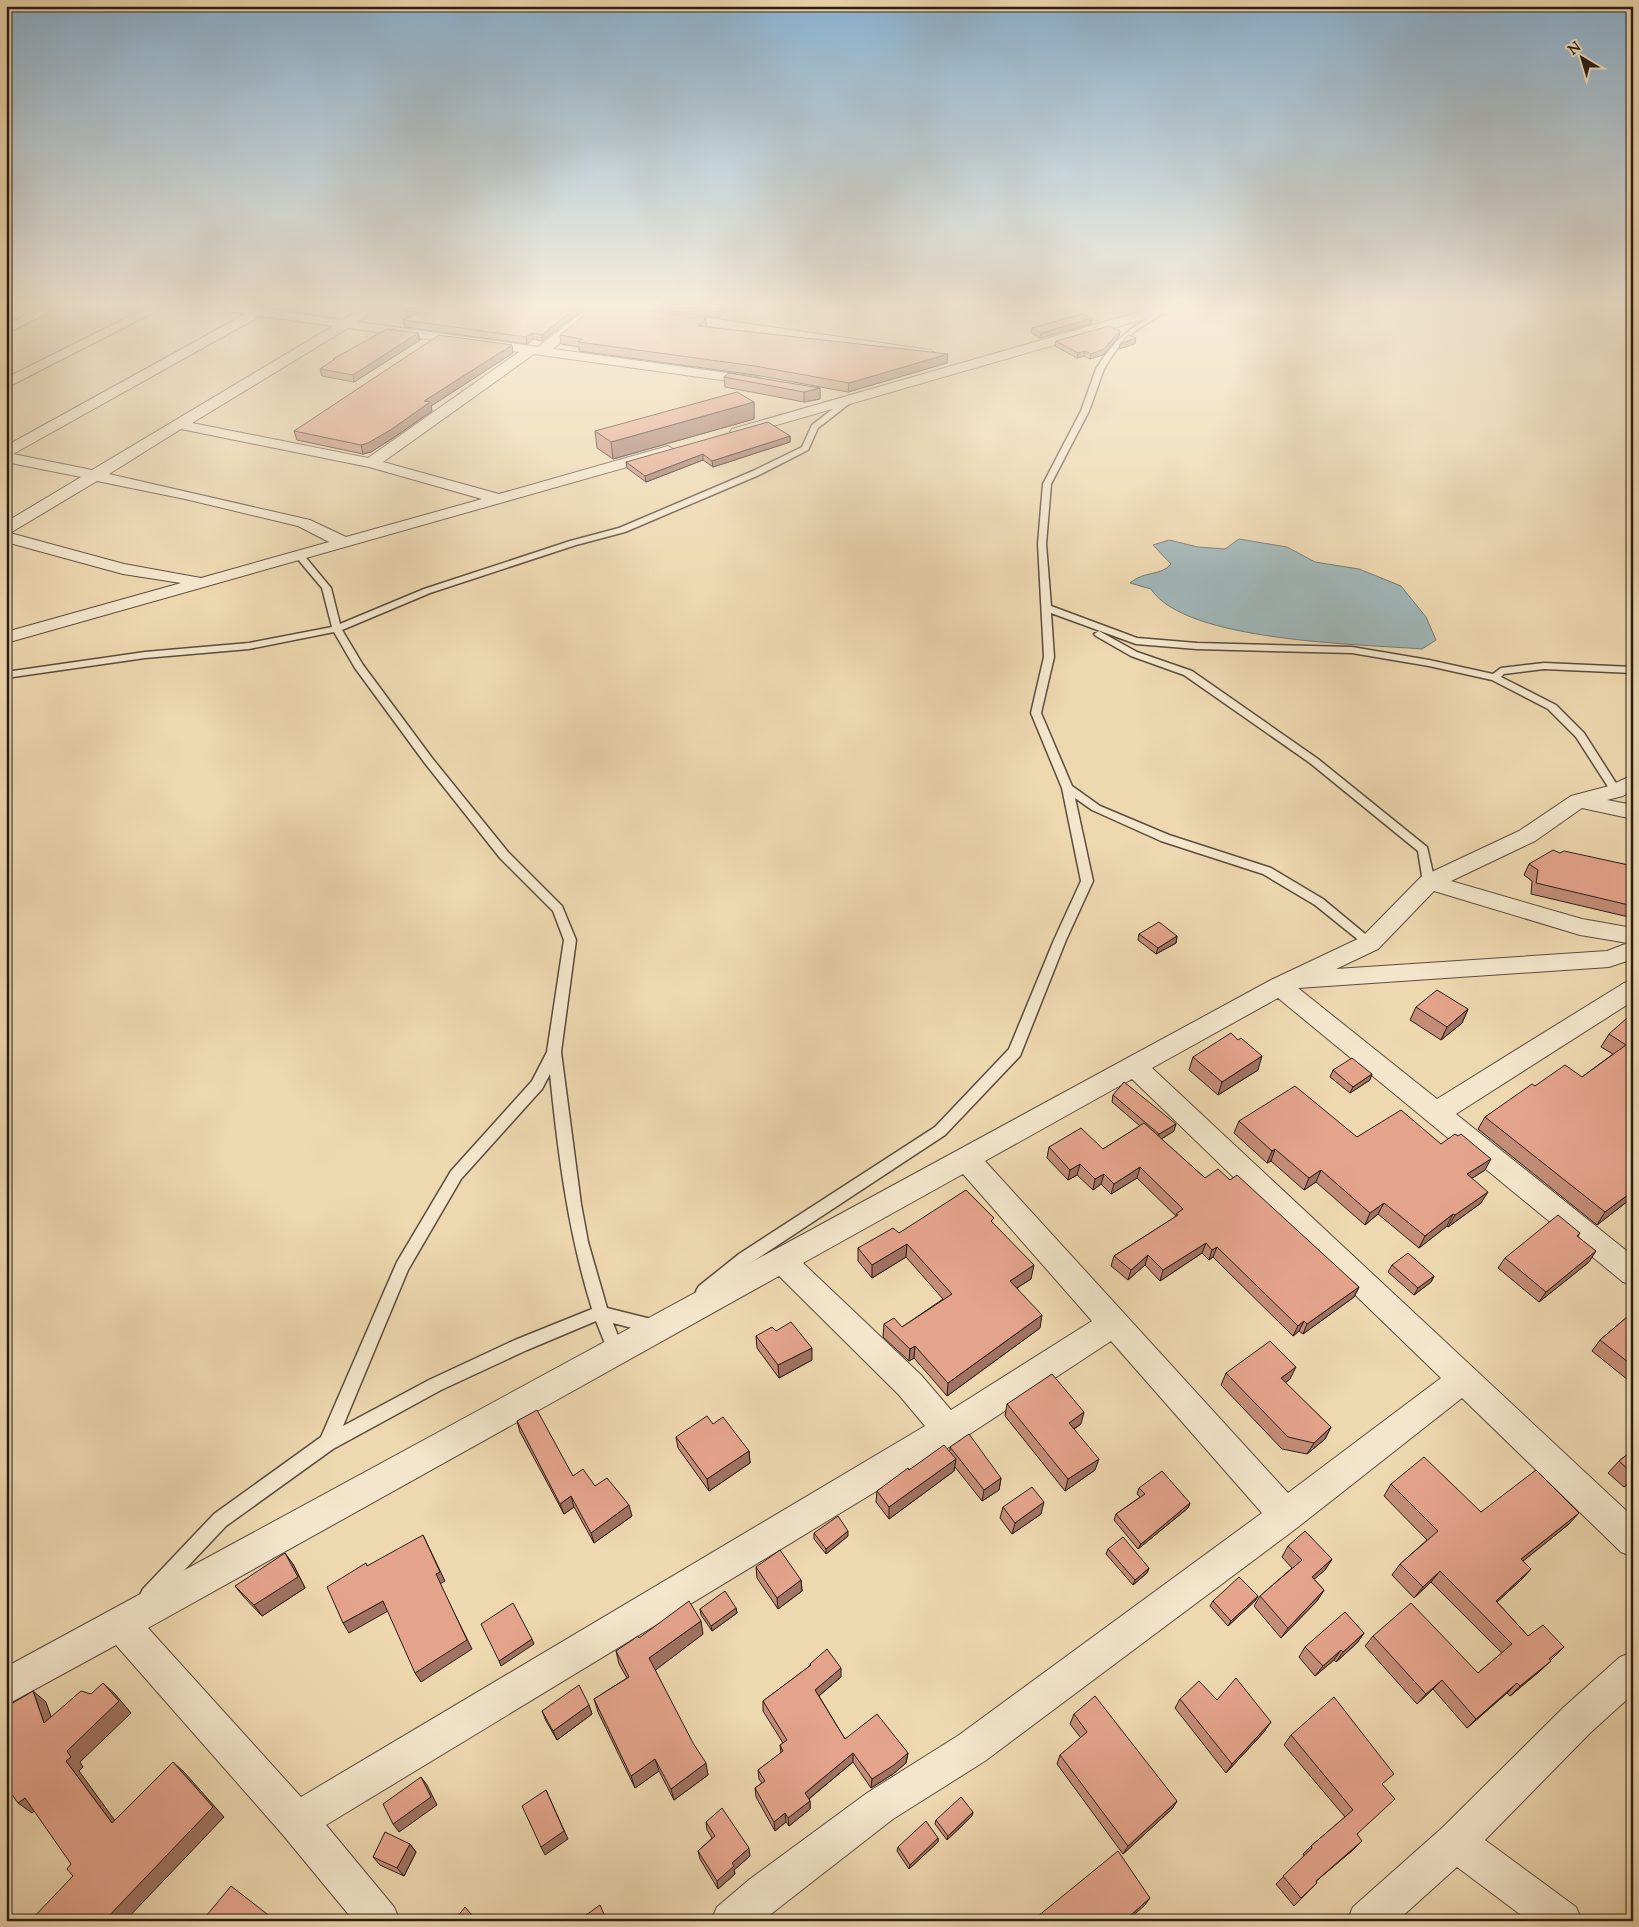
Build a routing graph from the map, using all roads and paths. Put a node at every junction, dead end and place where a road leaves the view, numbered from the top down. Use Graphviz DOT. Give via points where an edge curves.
graph roads {
  1 [pos="103,398"];
  2 [pos="226,398"];
  3 [pos="467,398"];
  4 [pos="847,398"];
  5 [pos="856,398"];
  6 [pos="1089,398"];
  7 [pos="852,399"];
  8 [pos="181,425"];
  9 [pos="289,434"];
  10 [pos="721,436"];
  11 [pos="274,443"];
  12 [pos="683,447"];
  13 [pos="6,452"];
  14 [pos="6,457"];
  15 [pos="371,463"];
  16 [pos="93,476"];
  17 [pos="498,498"];
  18 [pos="6,529"];
  19 [pos="6,537"];
  20 [pos="343,542"];
  21 [pos="299,555"];
  22 [pos="205,582"];
  23 [pos="1046,608"];
  24 [pos="1066,615"];
  25 [pos="337,629"];
  26 [pos="9,636"];
  27 [pos="1633,670"];
  28 [pos="6,675"];
  29 [pos="1495,678"];
  30 [pos="1067,788"];
  31 [pos="1628,797"];
  32 [pos="1429,882"];
  33 [pos="1633,936"];
  34 [pos="1370,943"];
  35 [pos="1633,950"];
  36 [pos="1285,984"];
  37 [pos="1633,989"];
  38 [pos="554,1052"];
  39 [pos="1134,1066"];
  40 [pos="1436,1113"];
  41 [pos="966,1159"];
  42 [pos="782,1260"];
  43 [pos="1630,1267"];
  44 [pos="599,1313"];
  45 [pos="1114,1323"];
  46 [pos="658,1328"];
  47 [pos="616,1351"];
  48 [pos="1464,1378"];
  49 [pos="948,1430"];
  50 [pos="327,1443"];
  51 [pos="1286,1514"];
  52 [pos="1633,1540"];
  53 [pos="121,1624"];
  54 [pos="1633,1670"];
  55 [pos="6,1687"];
  56 [pos="298,1821"];
  57 [pos="1456,1842"];
  58 [pos="380,1921"];
  59 [pos="732,1921"];
  60 [pos="1367,1921"];
  61 [pos="1562,1921"];
  1 -- 13 [label="street"];
  2 -- 8 [label="street"];
  3 -- 15 [label="street"];
  4 -- 7 [label="street"];
  5 -- 7 [label="street"];
  6 -- 23 [label="lane" via="1048,484 1042,544"];
  7 -- 10 [label="street"];
  7 -- 25 [label="lane" via="815,427 805,448 756,474 622,530 427,591"];
  8 -- 11 [label="street"];
  8 -- 16 [label="street"];
  9 -- 11 [label="street"];
  11 -- 15 [label="street"];
  12 -- 17 [label="street"];
  14 -- 16 [label="street"];
  15 -- 17 [label="street"];
  16 -- 18 [label="street"];
  16 -- 20 [label="street" via="304,523"];
  17 -- 20 [label="street"];
  19 -- 22 [label="street" via="139,572"];
  20 -- 21 [label="street"];
  21 -- 22 [label="street"];
  21 -- 25 [label="lane" via="326,588"];
  22 -- 26 [label="street"];
  23 -- 24 [label="lane"];
  23 -- 30 [label="lane" via="1049,657 1036,712"];
  24 -- 29 [label="lane" via="1136,641 1352,650"];
  24 -- 32 [label="lane" via="1134,654 1188,674 1314,762 1423,850"];
  25 -- 28 [label="lane" via="250,646 145,655"];
  25 -- 38 [label="lane" via="358,666 428,760 504,855 558,909 570,940"];
  27 -- 29 [label="lane" via="1544,666 1501,671"];
  29 -- 31 [label="lane" via="1552,707 1580,735"];
  30 -- 34 [label="lane" via="1096,808 1166,838 1267,871 1319,902"];
  30 -- 46 [label="lane" via="1087,881 1015,1052 940,1131 744,1259"];
  31 -- 32 [label="street" via="1578,801 1527,836"];
  32 -- 33 [label="street" via="1580,927"];
  32 -- 34 [label="street"];
  34 -- 36 [label="street"];
  35 -- 36 [label="street" via="1609,959"];
  36 -- 39 [label="street"];
  36 -- 40 [label="street"];
  37 -- 40 [label="street"];
  38 -- 44 [label="lane" via="566,1171"];
  38 -- 50 [label="lane" via="537,1085 456,1175 402,1267"];
  39 -- 41 [label="street"];
  39 -- 48 [label="street"];
  40 -- 43 [label="street"];
  41 -- 42 [label="street"];
  41 -- 45 [label="street"];
  42 -- 46 [label="street"];
  42 -- 49 [label="street" via="910,1385"];
  44 -- 46 [label="lane"];
  44 -- 47 [label="lane"];
  44 -- 50 [label="lane" via="434,1385"];
  45 -- 49 [label="street"];
  45 -- 51 [label="street"];
  46 -- 47 [label="street"];
  47 -- 53 [label="street"];
  48 -- 51 [label="street"];
  48 -- 52 [label="street"];
  49 -- 56 [label="street"];
  50 -- 53 [label="lane" via="220,1520"];
  51 -- 59 [label="street" via="972,1748 880,1806"];
  53 -- 55 [label="street"];
  53 -- 56 [label="street"];
  54 -- 57 [label="street" via="1577,1720"];
  56 -- 58 [label="street"];
  57 -- 60 [label="street"];
  57 -- 61 [label="street"];
}
